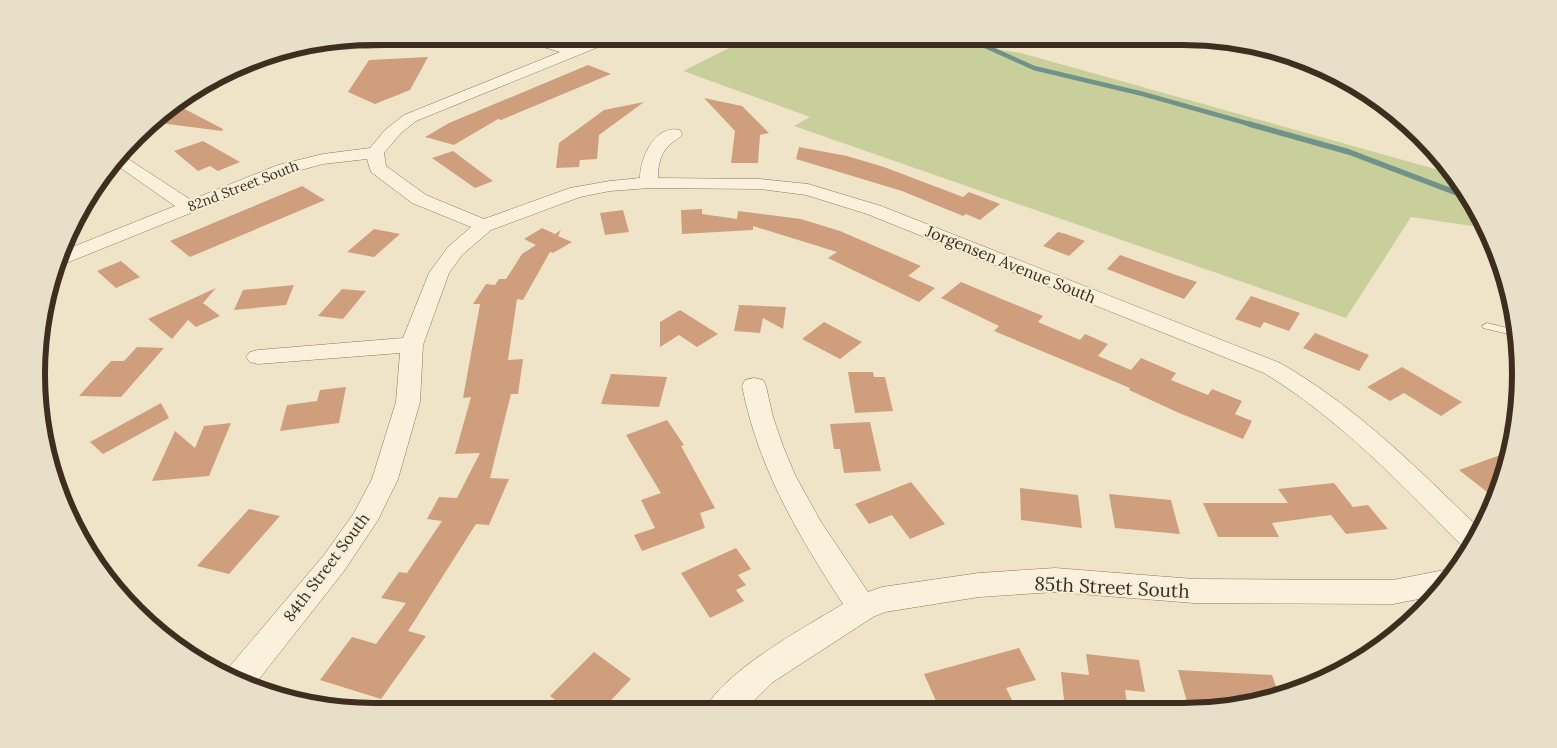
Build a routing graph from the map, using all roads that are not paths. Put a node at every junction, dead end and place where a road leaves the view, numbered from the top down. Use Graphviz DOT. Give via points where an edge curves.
graph roads {
  1 [pos="551,45"];
  2 [pos="592,45"];
  3 [pos="575,52"];
  4 [pos="674,134"];
  5 [pos="375,153"];
  6 [pos="123,162"];
  7 [pos="649,183"];
  8 [pos="188,206"];
  9 [pos="484,226"];
  10 [pos="67,256"];
  11 [pos="1487,326"];
  12 [pos="1509,331"];
  13 [pos="412,345"];
  14 [pos="258,357"];
  15 [pos="754,386"];
  16 [pos="1469,536"];
  17 [pos="1436,584"];
  18 [pos="862,608"];
  19 [pos="242,675"];
  20 [pos="729,703"];
  1 -- 3 [label="street"];
  2 -- 3 [label="street"];
  3 -- 5 [label="street" via="410,118 387,137"];
  4 -- 7 [label="street" via="665,139 650,158 647,168"];
  5 -- 8 [label="street, 82nd Street South" via="303,163"];
  5 -- 9 [label="street" via="377,168 419,199"];
  6 -- 8 [label="street"];
  7 -- 9 [label="street, Jorgensen Avenue South" via="578,192"];
  7 -- 16 [label="street, Jorgensen Avenue South" via="760,184 808,190 884,213 1272,368 1321,398 1367,437"];
  8 -- 10 [label="street, 82nd Street South"];
  9 -- 13 [label="street, 84th Street South" via="454,251 439,273"];
  11 -- 12 [label="lane"];
  13 -- 14 [label="street"];
  13 -- 19 [label="street, 84th Street South" via="408,402 385,479 364,520 334,563"];
  15 -- 18 [label="street" via="769,447 811,531"];
  17 -- 18 [label="street, 85th Street South" via="1393,592 1194,591 1056,580 979,585 882,600"];
  18 -- 20 [label="street, 85th Street South" via="762,672"];
}
